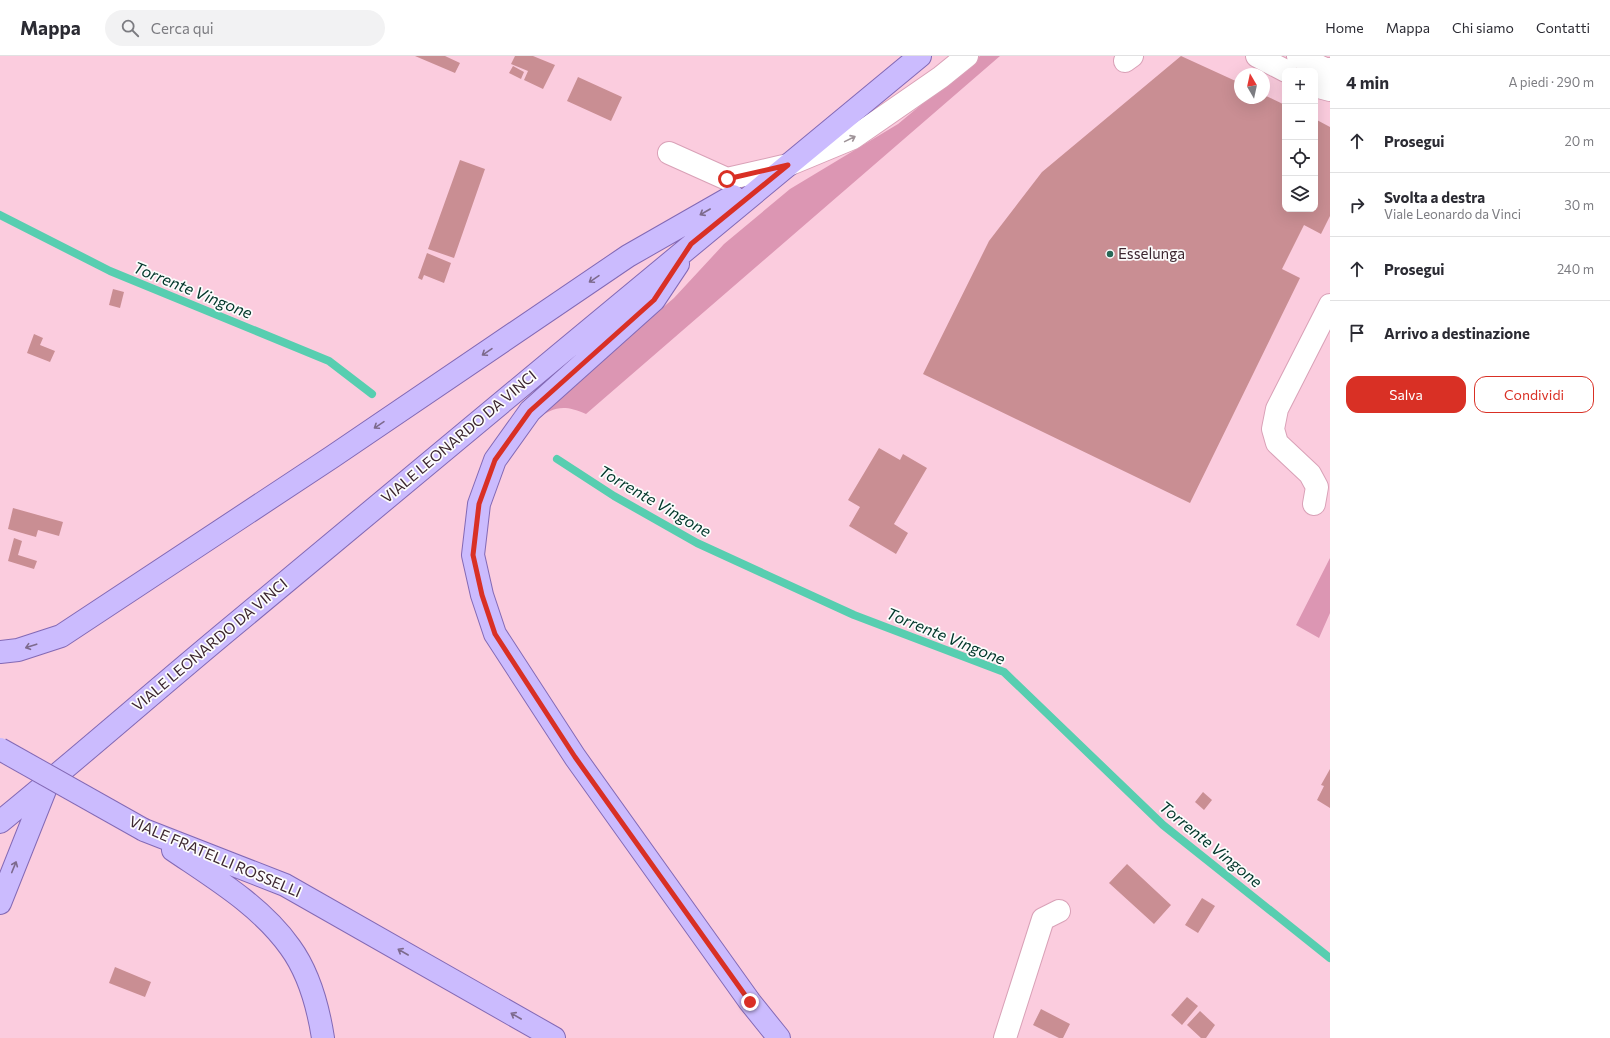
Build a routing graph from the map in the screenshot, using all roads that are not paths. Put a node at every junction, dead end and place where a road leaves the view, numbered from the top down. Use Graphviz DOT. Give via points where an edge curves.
graph roads {
  1 [pos="920,56"];
  2 [pos="967,56"];
  3 [pos="1257,56"];
  4 [pos="1298,56"];
  5 [pos="1282,69"];
  6 [pos="1330,69"];
  7 [pos="1318,87"];
  8 [pos="1330,90"];
  9 [pos="669,153"];
  10 [pos="788,165"];
  11 [pos="691,244"];
  12 [pos="1330,305"];
  13 [pos="1314,504"];
  14 [pos="0,652"];
  15 [pos="0,749"];
  16 [pos="47,784"];
  17 [pos="0,822"];
  18 [pos="144,830"];
  19 [pos="0,903"];
  20 [pos="1059,911"];
  21 [pos="323,1038"];
  22 [pos="554,1038"];
  23 [pos="779,1038"];
  24 [pos="1005,1038"];
  1 -- 10 [label="main road, VIALE LEONARDO DA VINCI"];
  10 -- 2 [label="lane, one-way" via="853,138"];
  3 -- 5 [label="lane"];
  4 -- 6 [label="lane"];
  7 -- 8 [label="lane"];
  9 -- 10 [label="lane" via="727,179"];
  10 -- 11 [label="main road, VIALE LEONARDO DA VINCI"];
  10 -- 14 [label="main road, one-way" via="628,256 332,458 61,636 18,650"];
  11 -- 16 [label="main road, VIALE LEONARDO DA VINCI" via="204,649"];
  11 -- 23 [label="main road" via="654,300 530,411 495,460 479,504 473,555 482,595 495,634 575,757 750,1002"];
  12 -- 13 [label="lane" via="1277,408 1273,429 1278,443 1310,474 1317,487"];
  15 -- 18 [label="main road, VIALE FRATELLI ROSSELLI, bridge"];
  16 -- 17 [label="main road, VIALE LEONARDO DA VINCI"];
  19 -- 16 [label="main road, one-way"];
  18 -- 21 [label="main road" via="241,897 290,947 314,996"];
  22 -- 18 [label="main road, VIALE FRATELLI ROSSELLI, one-way" via="285,885"];
  20 -- 24 [label="lane" via="1043,919"];
}
